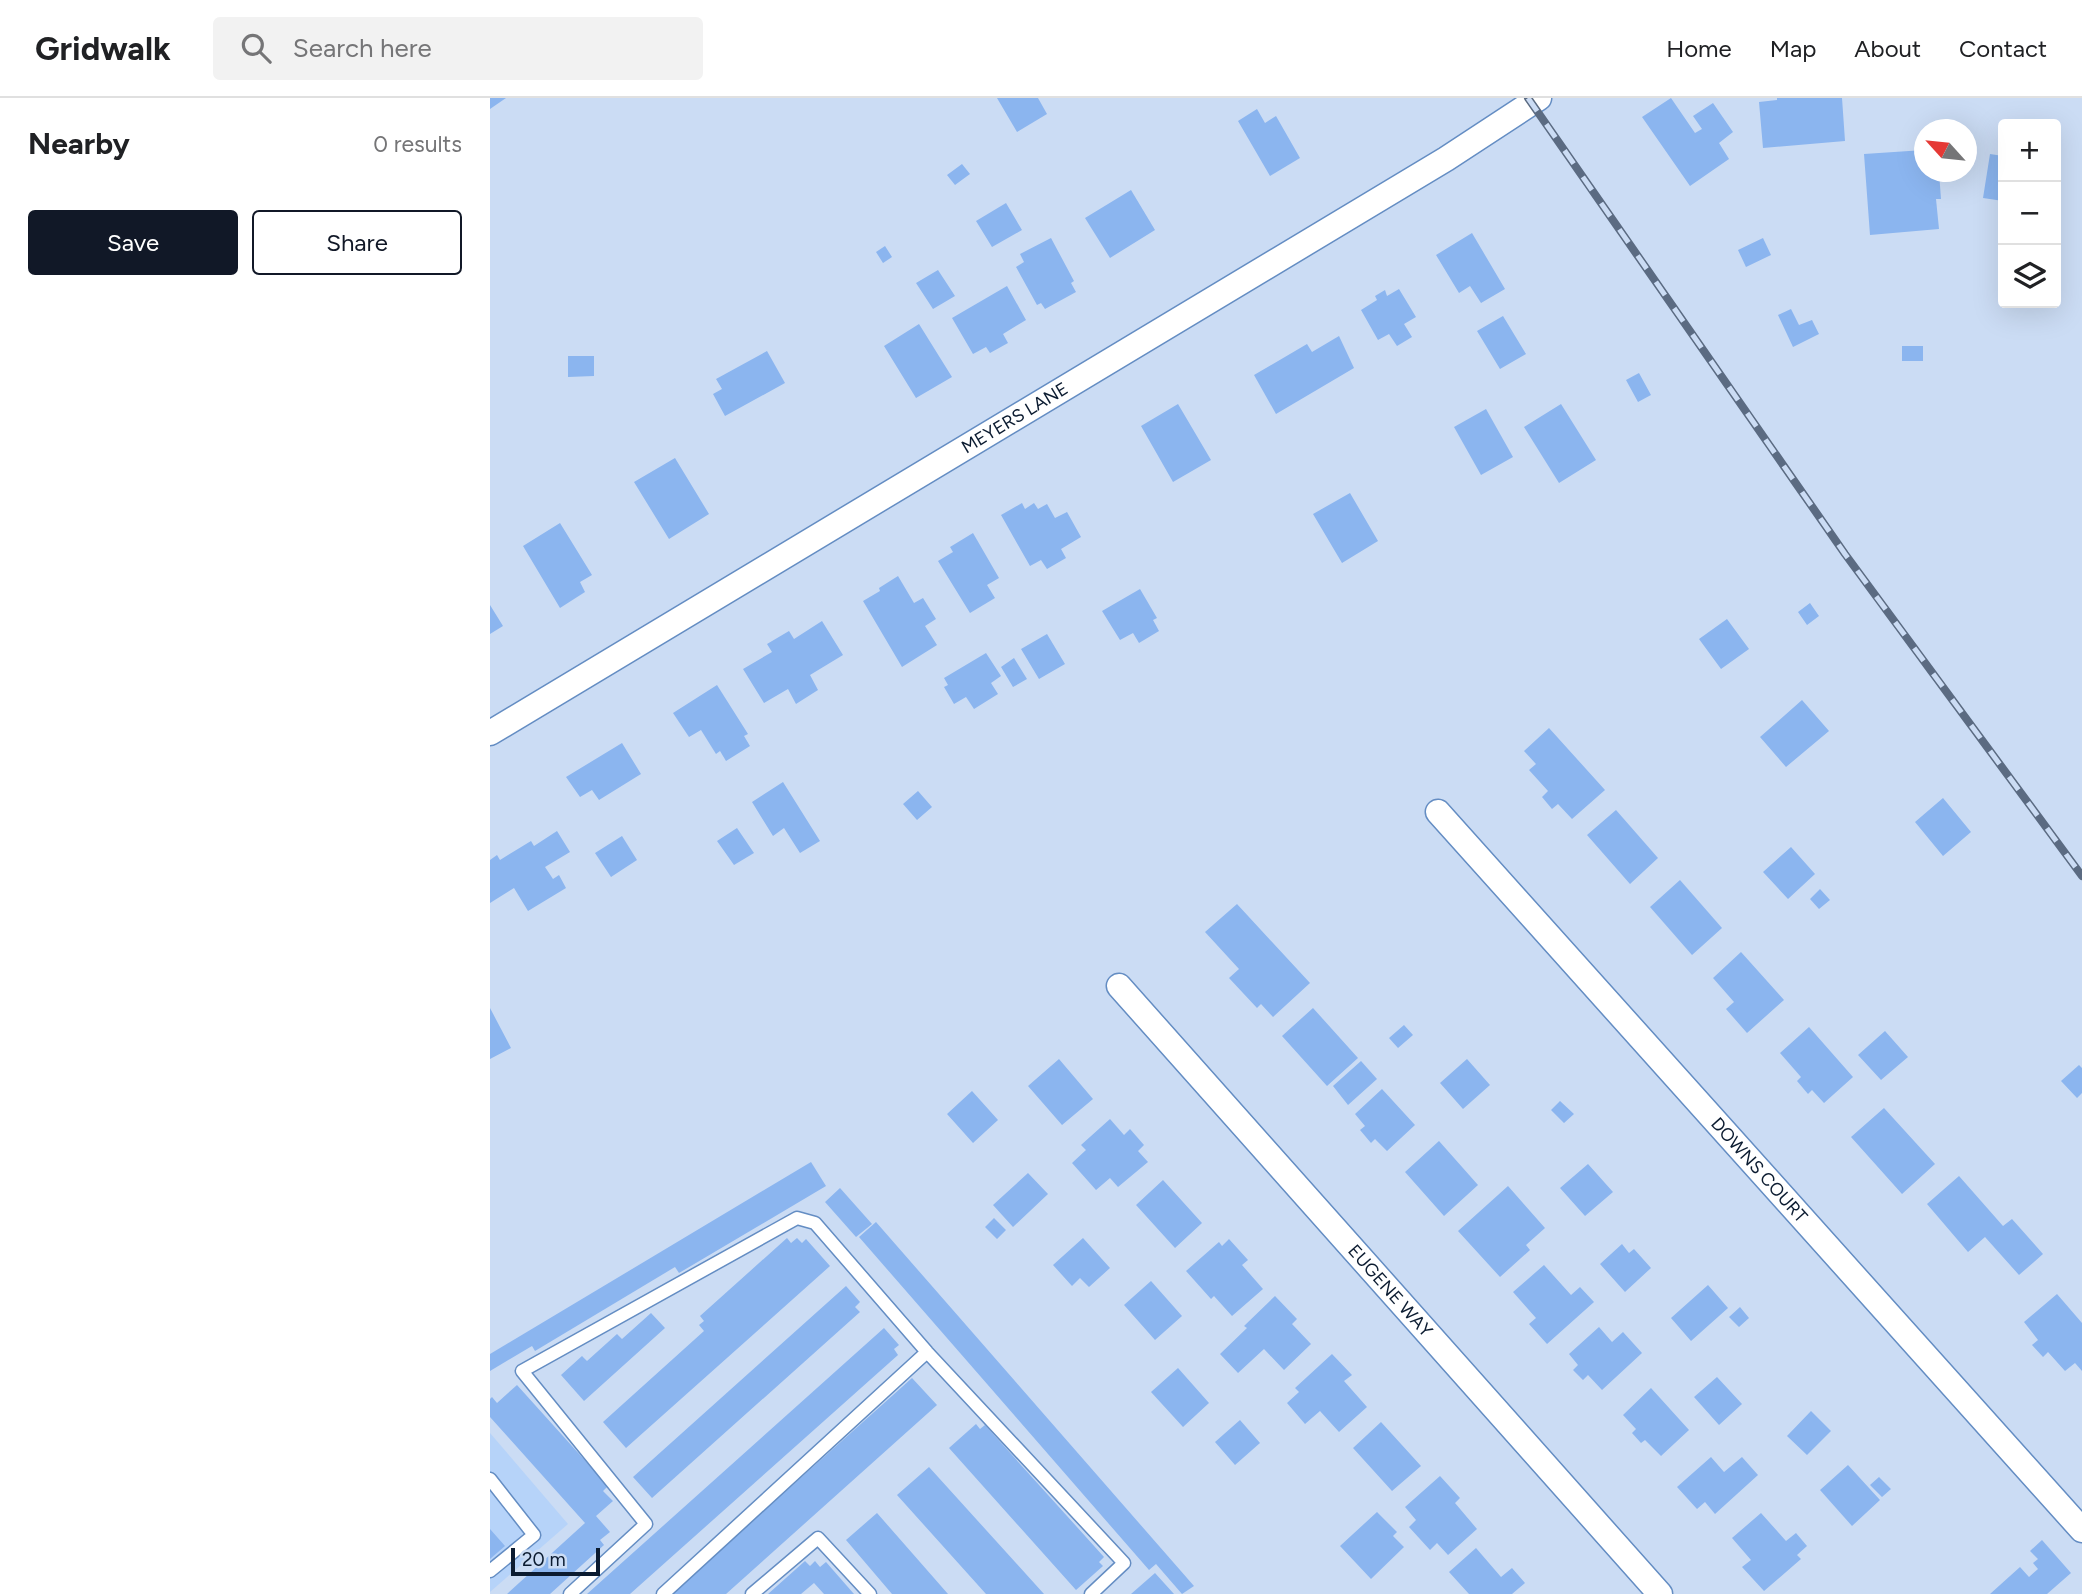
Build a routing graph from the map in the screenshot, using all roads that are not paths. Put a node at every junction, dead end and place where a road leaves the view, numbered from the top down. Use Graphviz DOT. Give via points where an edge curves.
graph roads {
  1 [pos="1539,98"];
  2 [pos="490,733"];
  3 [pos="1438,811"];
  4 [pos="1119,986"];
  5 [pos="928,1352"];
  6 [pos="490,1479"];
  7 [pos="2082,1530"];
  8 [pos="490,1571"];
  9 [pos="570,1594"];
  10 [pos="663,1594"];
  11 [pos="752,1594"];
  12 [pos="870,1594"];
  13 [pos="1091,1594"];
  14 [pos="1660,1594"];
  1 -- 2 [label="street, MEYERS LANE" via="1446,159"];
  3 -- 7 [label="street, DOWNS COURT"];
  4 -- 14 [label="street, EUGENE WAY"];
  5 -- 9 [label="lane" via="815,1223 797,1218 522,1371 646,1524"];
  5 -- 10 [label="lane"];
  5 -- 13 [label="lane" via="1124,1563"];
  6 -- 8 [label="lane" via="534,1535"];
  11 -- 12 [label="lane" via="818,1538"];
}
